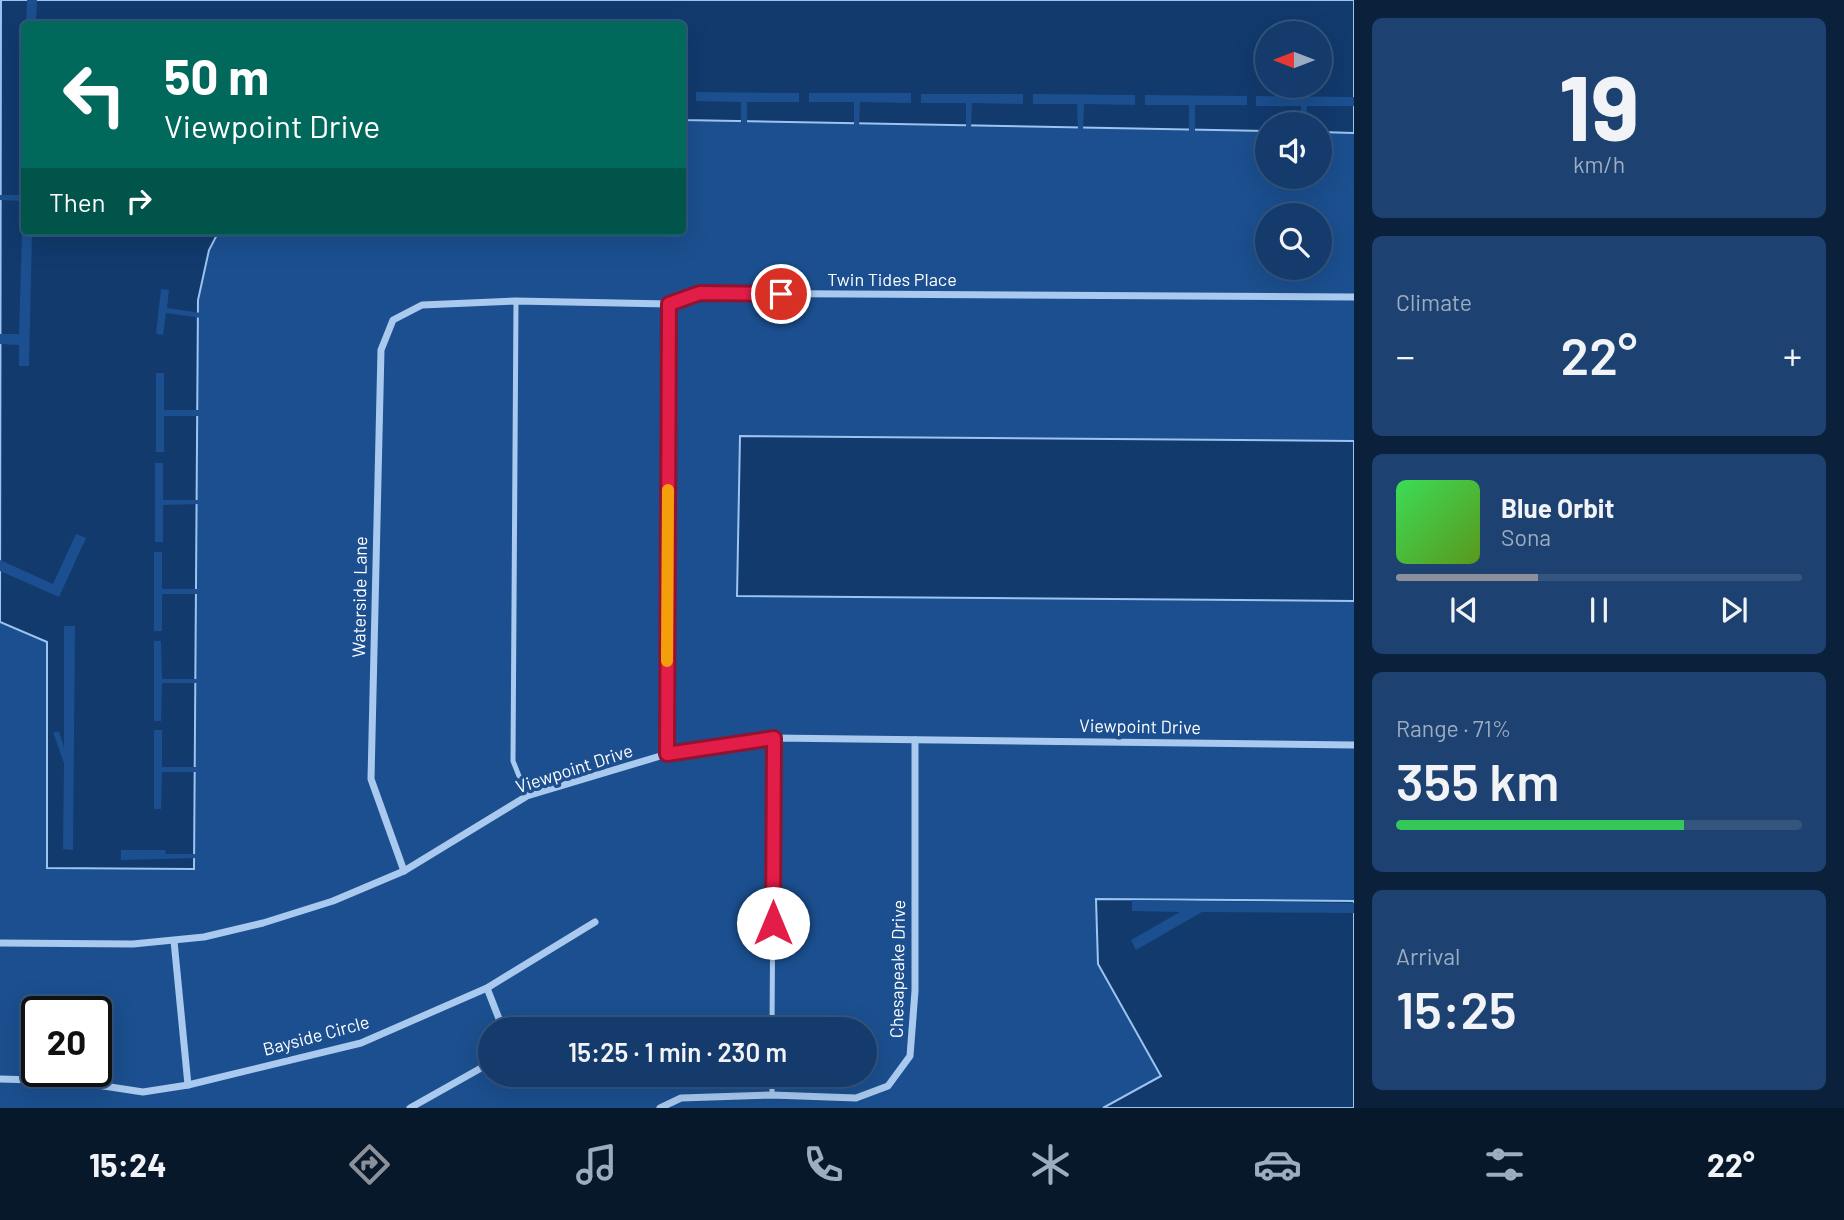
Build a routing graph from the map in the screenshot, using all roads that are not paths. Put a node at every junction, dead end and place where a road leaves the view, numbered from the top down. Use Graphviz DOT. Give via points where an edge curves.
graph roads {
  1 [pos="1354,297"];
  2 [pos="516,301"];
  3 [pos="669,304"];
  4 [pos="393,320"];
  5 [pos="774,738"];
  6 [pos="915,740"];
  7 [pos="1354,744"];
  8 [pos="667,754"];
  9 [pos="527,796"];
  10 [pos="404,871"];
  11 [pos="595,922"];
  12 [pos="174,940"];
  13 [pos="0,943"];
  14 [pos="487,988"];
  15 [pos="498,1017"];
  16 [pos="772,1017"];
  17 [pos="478,1070"];
  18 [pos="0,1079"];
  19 [pos="188,1085"];
  20 [pos="772,1087"];
  21 [pos="772,1095"];
  22 [pos="410,1108"];
  23 [pos="660,1108"];
  1 -- 3 [label="street, Twin Tides Place" via="700,293"];
  2 -- 3 [label="street, Twin Tides Place"];
  2 -- 4 [label="street, Twin Tides Place" via="422,306"];
  2 -- 9 [label="lane" via="513,761"];
  3 -- 8 [label="street"];
  4 -- 10 [label="street, Waterside Lane" via="381,350 371,779"];
  5 -- 6 [label="street, Viewpoint Drive"];
  5 -- 8 [label="street, Viewpoint Drive"];
  5 -- 16 [label="lane"];
  6 -- 7 [label="street, Viewpoint Drive"];
  6 -- 21 [label="street, Chesapeake Drive" via="915,991 910,1056 888,1086 856,1098"];
  8 -- 9 [label="street, Viewpoint Drive"];
  9 -- 10 [label="street, Viewpoint Drive"];
  10 -- 12 [label="street, Viewpoint Drive" via="333,901 263,923"];
  11 -- 14 [label="street, Bayside Circle"];
  12 -- 13 [label="street, Viewpoint Drive"];
  12 -- 19 [label="street"];
  14 -- 15 [label="street"];
  14 -- 19 [label="street, Bayside Circle" via="360,1043"];
  17 -- 22 [label="street"];
  18 -- 19 [label="street, Bayside Circle" via="71,1081 143,1091"];
  20 -- 21 [label="lane"];
  21 -- 23 [label="street, Chesapeake Drive" via="681,1098"];
}
